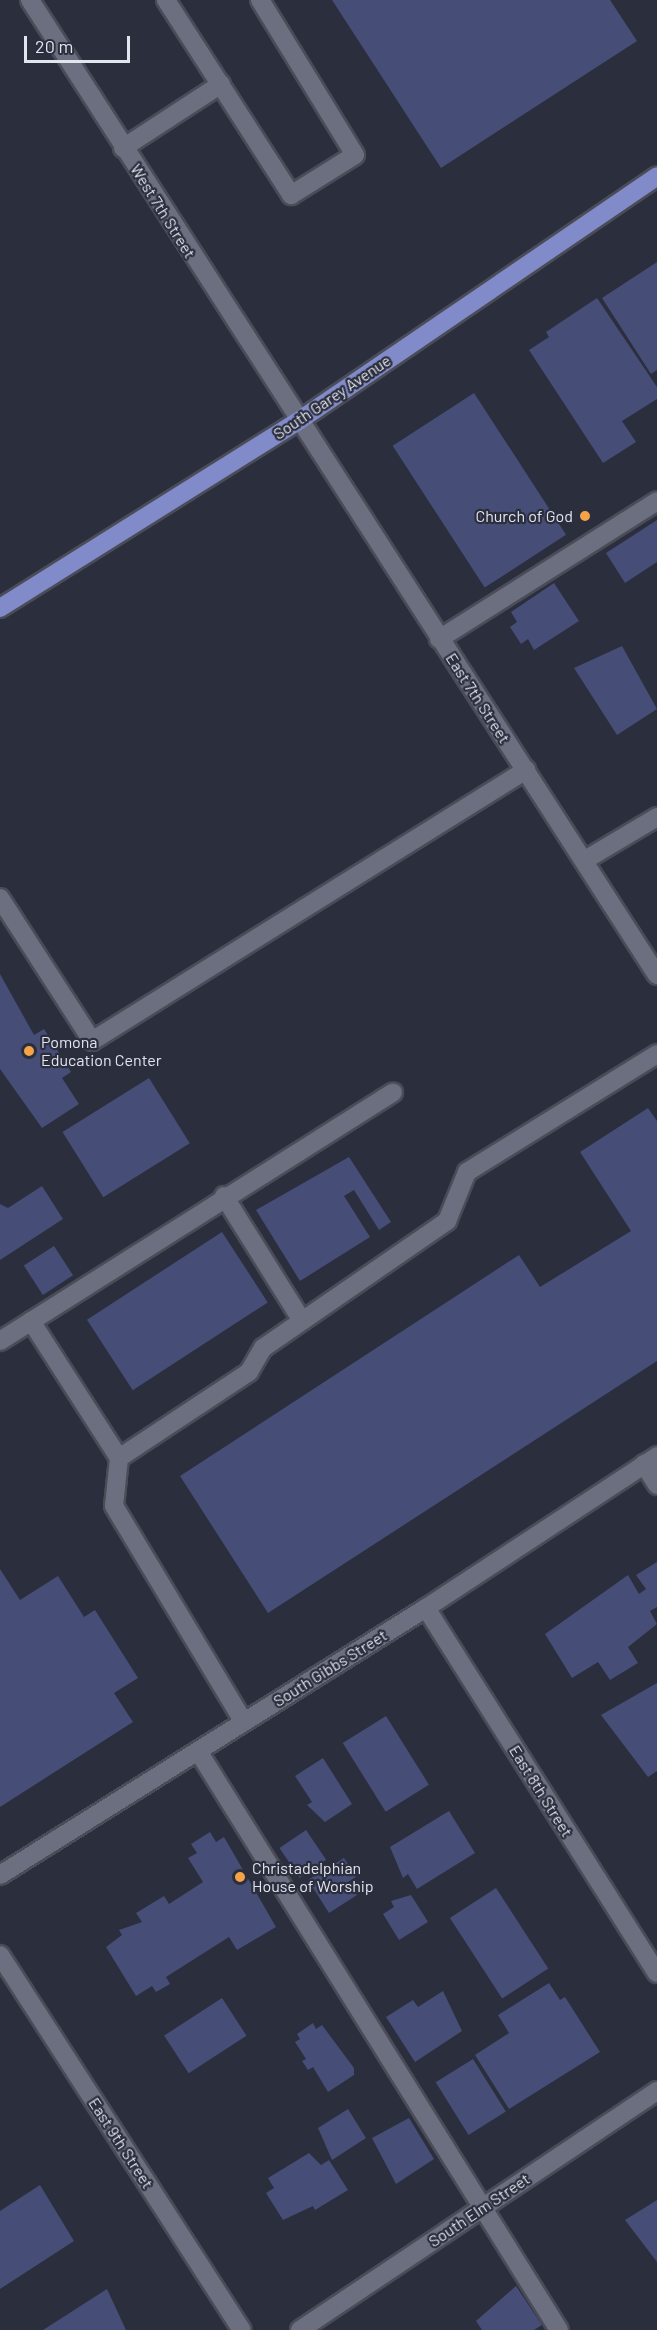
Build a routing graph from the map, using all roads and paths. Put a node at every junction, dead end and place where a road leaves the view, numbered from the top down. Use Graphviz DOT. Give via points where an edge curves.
graph roads {
  1 [pos="30,0"];
  2 [pos="166,0"];
  3 [pos="260,0"];
  4 [pos="221,84"];
  5 [pos="123,148"];
  6 [pos="657,176"];
  7 [pos="297,422"];
  8 [pos="657,501"];
  9 [pos="0,608"];
  10 [pos="439,639"];
  11 [pos="526,771"];
  12 [pos="657,817"];
  13 [pos="585,860"];
  14 [pos="0,898"];
  15 [pos="657,975"];
  16 [pos="657,1054"];
  17 [pos="393,1093"];
  18 [pos="224,1196"];
  19 [pos="31,1321"];
  20 [pos="302,1321"];
  21 [pos="0,1341"];
  22 [pos="119,1458"];
  23 [pos="650,1460"];
  24 [pos="657,1485"];
  25 [pos="426,1608"];
  26 [pos="244,1722"];
  27 [pos="198,1751"];
  28 [pos="0,1875"];
  29 [pos="0,1955"];
  30 [pos="657,1973"];
  31 [pos="657,2091"];
  32 [pos="482,2208"];
  33 [pos="242,2330"];
  34 [pos="300,2330"];
  35 [pos="559,2330"];
  1 -- 5 [label="street, West 7th Street"];
  2 -- 4 [label="street"];
  3 -- 4 [label="street" via="355,156 291,195"];
  4 -- 5 [label="street"];
  5 -- 7 [label="street, West 7th Street"];
  6 -- 7 [label="main road, South Garey Avenue"];
  7 -- 9 [label="main road, South Garey Avenue"];
  7 -- 10 [label="street, East 7th Street"];
  8 -- 10 [label="street"];
  10 -- 11 [label="street, East 7th Street"];
  11 -- 13 [label="street, East 7th Street"];
  11 -- 14 [label="street" via="92,1041"];
  12 -- 13 [label="street"];
  13 -- 15 [label="street, East 7th Street"];
  16 -- 20 [label="street" via="467,1172 447,1221"];
  17 -- 18 [label="street"];
  18 -- 19 [label="street"];
  18 -- 20 [label="street"];
  19 -- 21 [label="street"];
  19 -- 22 [label="street"];
  20 -- 22 [label="street" via="263,1348 249,1372"];
  22 -- 26 [label="street" via="114,1506"];
  23 -- 24 [label="street"];
  23 -- 25 [label="street, South Gibbs Street"];
  25 -- 26 [label="street, South Gibbs Street"];
  25 -- 30 [label="street, East 8th Street"];
  26 -- 27 [label="street, South Gibbs Street"];
  27 -- 28 [label="street, South Gibbs Street"];
  27 -- 32 [label="street"];
  29 -- 33 [label="street, East 9th Street"];
  31 -- 32 [label="street, South Elm Street"];
  32 -- 34 [label="street, South Elm Street"];
  32 -- 35 [label="street"];
}
